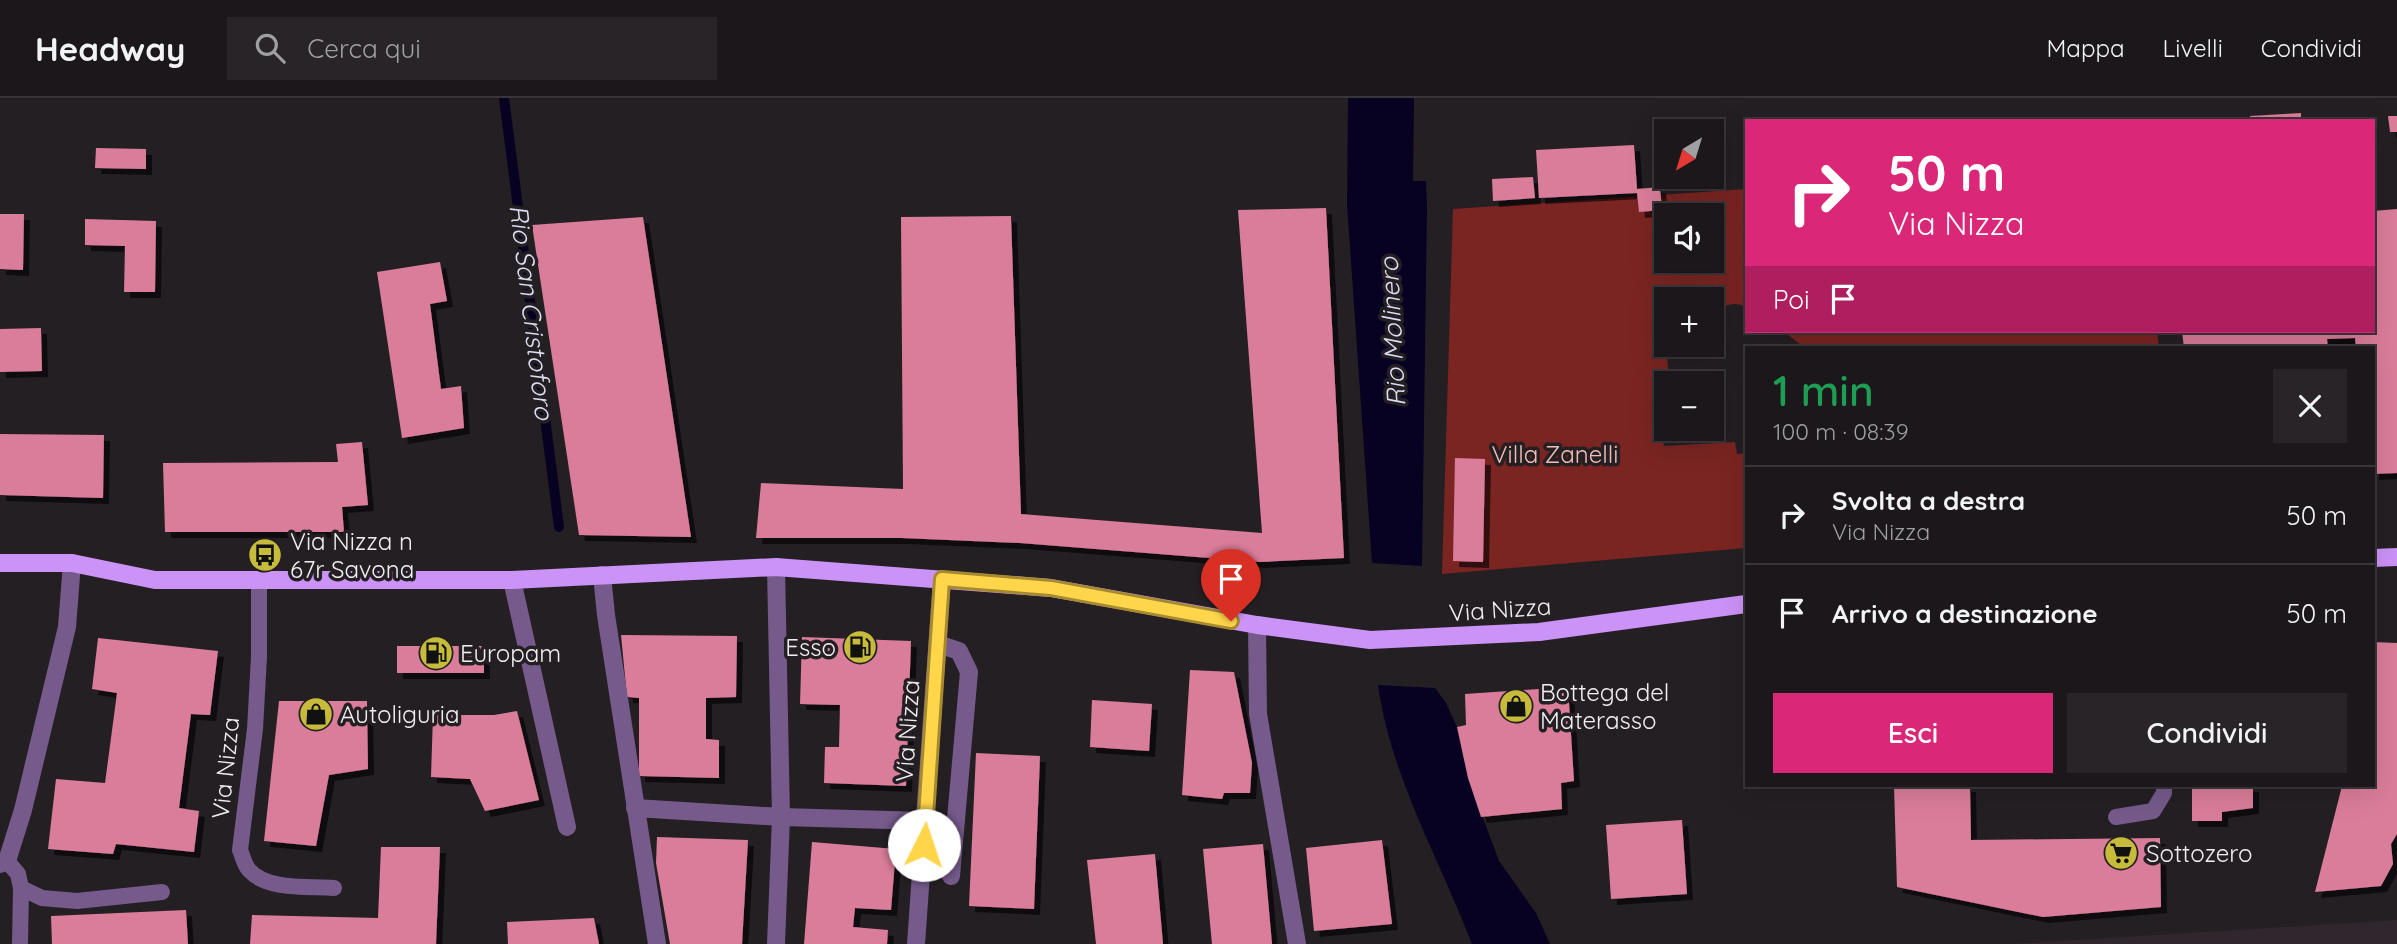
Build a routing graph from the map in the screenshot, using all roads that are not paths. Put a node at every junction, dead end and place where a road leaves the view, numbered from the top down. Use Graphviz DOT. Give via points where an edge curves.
graph roads {
  1 [pos="2397,557"];
  2 [pos="2375,558"];
  3 [pos="0,563"];
  4 [pos="72,563"];
  5 [pos="776,567"];
  6 [pos="602,575"];
  7 [pos="942,579"];
  8 [pos="259,580"];
  9 [pos="512,580"];
  10 [pos="1745,604"];
  11 [pos="1257,625"];
  12 [pos="938,644"];
  13 [pos="2164,787"];
  14 [pos="635,808"];
  15 [pos="781,817"];
  16 [pos="2116,817"];
  17 [pos="925,821"];
  18 [pos="567,827"];
  19 [pos="3,863"];
  20 [pos="951,876"];
  21 [pos="20,888"];
  22 [pos="334,888"];
  23 [pos="162,892"];
  24 [pos="20,944"];
  25 [pos="657,944"];
  26 [pos="776,944"];
  27 [pos="916,944"];
  28 [pos="1297,944"];
  1 -- 2 [label="main road"];
  3 -- 4 [label="main road, Via Nizza"];
  4 -- 8 [label="main road, Via Nizza" via="155,580"];
  4 -- 19 [label="street" via="67,627 29,785"];
  5 -- 6 [label="main road, Via Nizza"];
  5 -- 7 [label="main road, Via Nizza"];
  5 -- 15 [label="street"];
  6 -- 9 [label="main road, Via Nizza"];
  6 -- 14 [label="street"];
  7 -- 11 [label="main road, Via Nizza" via="1051,588"];
  7 -- 12 [label="street, Via Nizza"];
  8 -- 9 [label="main road, Via Nizza"];
  8 -- 22 [label="lane, Via Nizza" via="255,729 240,850 251,872 271,883"];
  9 -- 18 [label="street"];
  10 -- 11 [label="main road, Via Nizza" via="1539,632 1427,639 1370,640"];
  11 -- 28 [label="street" via="1258,714"];
  12 -- 17 [label="street, Via Nizza"];
  12 -- 20 [label="street" via="959,651 970,672"];
  13 -- 16 [label="lane" via="2153,811"];
  14 -- 15 [label="street"];
  14 -- 25 [label="street"];
  15 -- 17 [label="street"];
  15 -- 26 [label="street"];
  17 -- 27 [label="street, Via Nizza"];
  19 -- 21 [label="lane" via="18,874"];
  21 -- 23 [label="lane" via="42,898 77,901"];
  21 -- 24 [label="lane"];
}
